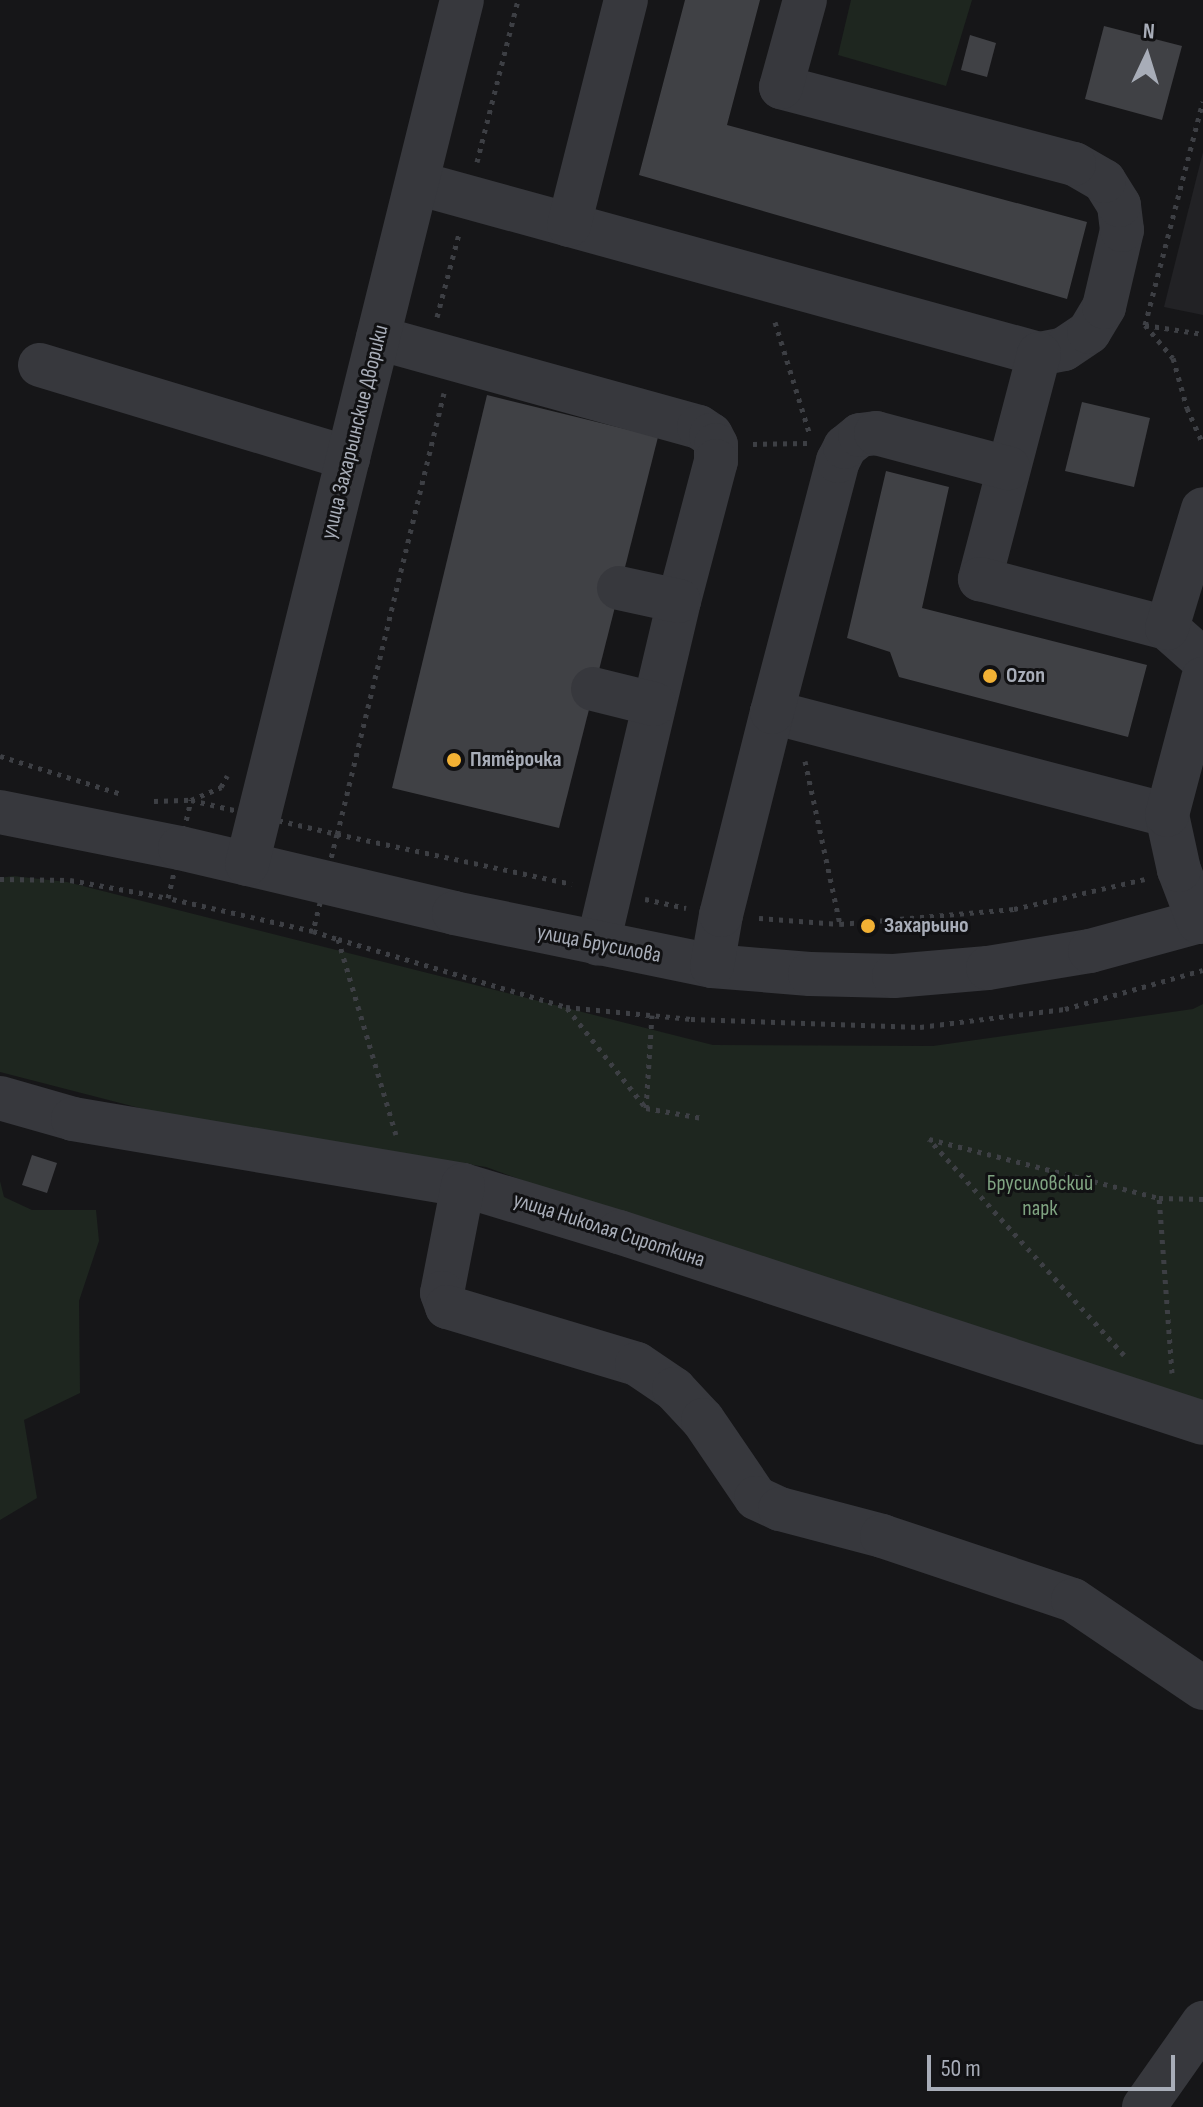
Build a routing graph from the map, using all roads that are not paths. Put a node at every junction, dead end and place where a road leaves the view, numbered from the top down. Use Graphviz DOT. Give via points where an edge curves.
graph roads {
  1 [pos="462,0"];
  2 [pos="626,0"];
  3 [pos="805,0"];
  4 [pos="417,183"];
  5 [pos="569,225"];
  6 [pos="378,338"];
  7 [pos="1039,354"];
  8 [pos="40,365"];
  9 [pos="348,458"];
  10 [pos="1008,468"];
  11 [pos="1203,509"];
  12 [pos="619,588"];
  13 [pos="679,601"];
  14 [pos="1167,628"];
  15 [pos="1203,660"];
  16 [pos="1203,679"];
  17 [pos="593,689"];
  18 [pos="654,704"];
  19 [pos="784,714"];
  20 [pos="0,812"];
  21 [pos="1167,815"];
  22 [pos="247,864"];
  23 [pos="1201,921"];
  24 [pos="598,944"];
  25 [pos="712,966"];
  26 [pos="0,1098"];
  27 [pos="463,1185"];
  28 [pos="1189,1418"];
  29 [pos="1203,1688"];
  30 [pos="1203,2023"];
  31 [pos="1144,2107"];
  1 -- 4 [label="street, улица Захарьинские Дворики"];
  2 -- 5 [label="street"];
  3 -- 7 [label="street" via="781,87 1074,164 1104,181 1119,205 1122,230 1104,307 1089,332 1064,349"];
  4 -- 5 [label="street"];
  4 -- 6 [label="street, улица Захарьинские Дворики"];
  5 -- 7 [label="street"];
  6 -- 9 [label="street, улица Захарьинские Дворики"];
  6 -- 13 [label="street" via="699,427 711,435 716,461"];
  7 -- 10 [label="street"];
  8 -- 9 [label="street"];
  9 -- 22 [label="street, улица Захарьинские Дворики"];
  10 -- 14 [label="street" via="980,579"];
  10 -- 19 [label="street" via="876,433 860,435 845,447"];
  11 -- 14 [label="street"];
  12 -- 13 [label="street"];
  13 -- 18 [label="street"];
  14 -- 15 [label="street"];
  16 -- 21 [label="street"];
  17 -- 18 [label="street"];
  18 -- 24 [label="street"];
  19 -- 21 [label="street"];
  19 -- 25 [label="street" via="721,915"];
  20 -- 22 [label="street, улица Брусилова"];
  21 -- 23 [label="street" via="1179,870"];
  22 -- 24 [label="street, улица Брусилова"];
  23 -- 25 [label="street, улица Брусилова" via="1090,951 988,968 894,976"];
  24 -- 25 [label="street, улица Брусилова"];
  26 -- 27 [label="street, улица Николая Сироткина" via="73,1119"];
  27 -- 28 [label="street, улица Николая Сироткина"];
  27 -- 29 [label="street" via="442,1293 447,1307 637,1364 674,1389 703,1420 756,1498 1073,1600"];
  30 -- 31 [label="street"];
}
